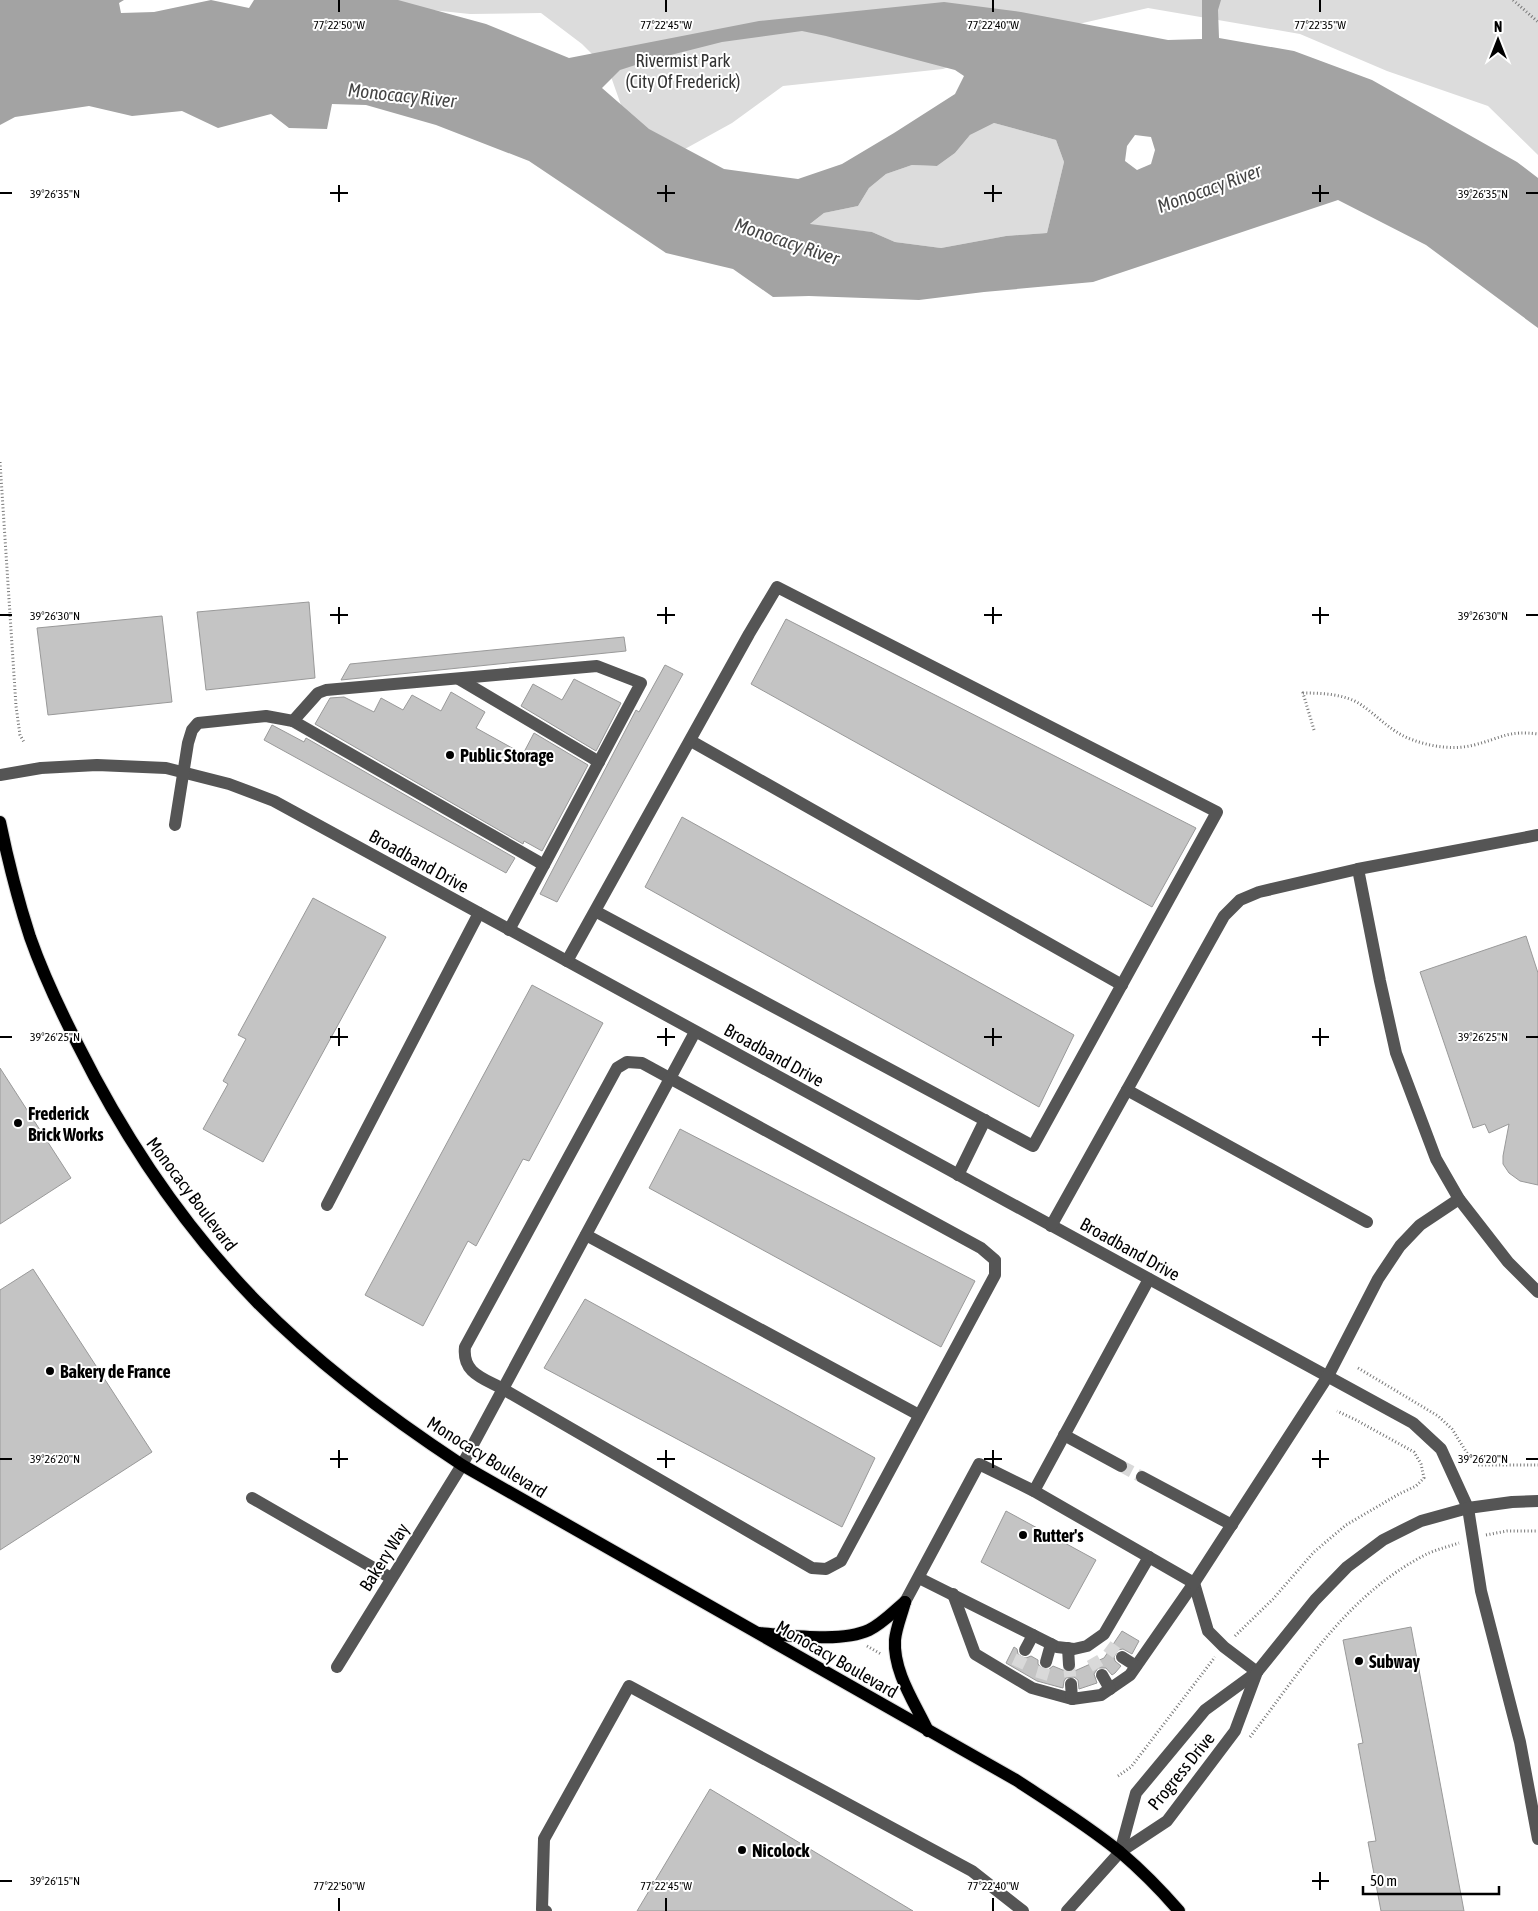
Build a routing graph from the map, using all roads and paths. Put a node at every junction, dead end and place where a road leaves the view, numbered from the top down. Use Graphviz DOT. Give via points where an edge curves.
graph roads {
  1 [pos="1513,0"];
  2 [pos="1538,22"];
  3 [pos="0,462"];
  4 [pos="458,679"];
  5 [pos="293,720"];
  6 [pos="1314,730"];
  7 [pos="1538,734"];
  8 [pos="690,741"];
  9 [pos="24,742"];
  10 [pos="599,762"];
  11 [pos="182,772"];
  12 [pos="0,775"];
  13 [pos="0,822"];
  14 [pos="175,825"];
  15 [pos="1538,835"];
  16 [pos="544,865"];
  17 [pos="1358,869"];
  18 [pos="595,911"];
  19 [pos="479,913"];
  20 [pos="509,930"];
  21 [pos="567,961"];
  22 [pos="1122,984"];
  23 [pos="694,1032"];
  24 [pos="670,1078"];
  25 [pos="1127,1090"];
  26 [pos="985,1120"];
  27 [pos="958,1175"];
  28 [pos="1459,1199"];
  29 [pos="327,1205"];
  30 [pos="1367,1222"];
  31 [pos="1051,1226"];
  32 [pos="586,1235"];
  33 [pos="1149,1279"];
  34 [pos="1538,1292"];
  35 [pos="1358,1368"];
  36 [pos="1328,1376"];
  37 [pos="503,1389"];
  38 [pos="1337,1411"];
  39 [pos="919,1415"];
  40 [pos="1064,1435"];
  41 [pos="462,1465"];
  42 [pos="1538,1465"];
  43 [pos="1121,1466"];
  44 [pos="1142,1477"];
  45 [pos="1034,1491"];
  46 [pos="252,1498"];
  47 [pos="1538,1501"];
  48 [pos="1468,1508"];
  49 [pos="1232,1525"];
  50 [pos="1538,1531"];
  51 [pos="1474,1537"];
  52 [pos="1149,1557"];
  53 [pos="391,1578"];
  54 [pos="919,1578"];
  55 [pos="1194,1584"];
  56 [pos="953,1594"];
  57 [pos="905,1602"];
  58 [pos="756,1633"];
  59 [pos="1034,1635"];
  60 [pos="863,1644"];
  61 [pos="1051,1644"];
  62 [pos="1087,1646"];
  63 [pos="1224,1647"];
  64 [pos="1068,1648"];
  65 [pos="1025,1650"];
  66 [pos="884,1656"];
  67 [pos="1122,1657"];
  68 [pos="1092,1658"];
  69 [pos="1046,1662"];
  70 [pos="1069,1665"];
  71 [pos="1136,1666"];
  72 [pos="337,1667"];
  73 [pos="1257,1672"];
  74 [pos="1102,1675"];
  75 [pos="1071,1684"];
  76 [pos="1110,1689"];
  77 [pos="1072,1699"];
  78 [pos="928,1730"];
  79 [pos="1247,1740"];
  80 [pos="1118,1776"];
  81 [pos="1538,1839"];
  82 [pos="1120,1852"];
  83 [pos="543,1910"];
  84 [pos="1023,1911"];
  85 [pos="1067,1911"];
  86 [pos="1179,1911"];
  1 -- 2 [label="path"];
  3 -- 9 [label="path" via="16,706"];
  4 -- 5 [label="street" via="326,690 318,693"];
  4 -- 10 [label="street"];
  4 -- 10 [label="street" via="597,666 641,683"];
  5 -- 11 [label="street" via="266,716 198,723 192,730"];
  5 -- 16 [label="street"];
  6 -- 7 [label="path" via="1303,693 1330,694 1358,703 1403,736 1444,747 1473,745 1513,732"];
  8 -- 18 [label="street"];
  8 -- 22 [label="street"];
  8 -- 22 [label="street" via="777,587 1217,812"];
  10 -- 16 [label="street"];
  11 -- 12 [label="street, Broadband Drive" via="166,768 97,765 42,768"];
  11 -- 14 [label="street"];
  11 -- 19 [label="street, Broadband Drive" via="229,784 274,801"];
  13 -- 41 [label="main road, Monocacy Boulevard" via="30,936 65,1019 128,1138 171,1200 257,1302 319,1360 379,1408"];
  15 -- 17 [label="street"];
  16 -- 20 [label="street"];
  17 -- 25 [label="street" via="1259,892 1240,900 1224,916"];
  17 -- 28 [label="street" via="1396,1053 1436,1158"];
  18 -- 21 [label="street"];
  18 -- 26 [label="street"];
  19 -- 20 [label="street, Broadband Drive"];
  19 -- 29 [label="street"];
  20 -- 21 [label="street, Broadband Drive"];
  21 -- 23 [label="street, Broadband Drive"];
  22 -- 26 [label="street" via="1032,1146"];
  23 -- 24 [label="street, Bakery Way"];
  23 -- 27 [label="street, Broadband Drive"];
  24 -- 32 [label="street, Bakery Way"];
  24 -- 37 [label="street" via="642,1063 627,1062 617,1068 465,1347 464,1358 469,1370"];
  24 -- 39 [label="street" via="981,1248 995,1260 995,1275"];
  25 -- 30 [label="street"];
  25 -- 31 [label="street"];
  26 -- 27 [label="street"];
  27 -- 31 [label="street, Broadband Drive"];
  28 -- 34 [label="street" via="1508,1262"];
  28 -- 36 [label="street" via="1420,1225 1400,1246 1378,1280"];
  31 -- 33 [label="street, Broadband Drive"];
  32 -- 37 [label="street, Bakery Way"];
  32 -- 39 [label="street"];
  33 -- 36 [label="street, Broadband Drive"];
  33 -- 40 [label="street"];
  35 -- 42 [label="path" via="1438,1416 1478,1465"];
  36 -- 48 [label="street, Broadband Drive" via="1413,1422 1441,1449"];
  36 -- 49 [label="street"];
  37 -- 39 [label="street" via="812,1568 826,1569 841,1561"];
  37 -- 41 [label="street, Bakery Way"];
  38 -- 63 [label="path" via="1414,1452 1424,1478 1416,1486 1346,1526 1314,1552 1273,1599"];
  40 -- 43 [label="street"];
  40 -- 45 [label="street"];
  41 -- 53 [label="street, Bakery Way"];
  41 -- 58 [label="main road, Monocacy Boulevard"];
  44 -- 49 [label="street"];
  45 -- 52 [label="street"];
  45 -- 54 [label="street" via="979,1464"];
  46 -- 53 [label="street"];
  47 -- 48 [label="street, Progress Drive"];
  48 -- 51 [label="street, Broadband Drive"];
  48 -- 73 [label="street, Progress Drive" via="1421,1521 1382,1540 1347,1567 1315,1600"];
  49 -- 55 [label="street"];
  50 -- 51 [label="path" via="1507,1531"];
  51 -- 79 [label="path" via="1424,1555 1364,1596 1330,1631"];
  51 -- 81 [label="street, Broadband Drive" via="1481,1591 1520,1742"];
  52 -- 55 [label="street"];
  52 -- 62 [label="street" via="1104,1634 1103,1642"];
  53 -- 72 [label="street, Bakery Way"];
  54 -- 56 [label="street"];
  54 -- 57 [label="street"];
  55 -- 63 [label="street" via="1208,1631"];
  55 -- 71 [label="street"];
  56 -- 59 [label="street"];
  56 -- 77 [label="street" via="975,1654"];
  57 -- 58 [label="main road" via="871,1629 855,1636"];
  57 -- 78 [label="main road" via="895,1638 898,1669"];
  58 -- 78 [label="main road, Monocacy Boulevard"];
  59 -- 61 [label="street"];
  59 -- 65 [label="street"];
  60 -- 66 [label="path"];
  61 -- 64 [label="street"];
  61 -- 69 [label="street"];
  62 -- 64 [label="street"];
  62 -- 68 [label="street"];
  63 -- 73 [label="street"];
  63 -- 80 [label="path" via="1131,1767"];
  64 -- 70 [label="street"];
  67 -- 71 [label="street"];
  71 -- 76 [label="street" via="1130,1675"];
  73 -- 82 [label="street, Progress Drive" via="1235,1731 1167,1821"];
  73 -- 82 [label="street, Progress Drive" via="1205,1710 1136,1793"];
  74 -- 76 [label="street"];
  75 -- 77 [label="street"];
  76 -- 77 [label="street" via="1101,1695"];
  78 -- 82 [label="main road, Monocacy Boulevard" via="1038,1794"];
  82 -- 85 [label="street"];
  82 -- 86 [label="main road, Monocacy Boulevard"];
  83 -- 84 [label="street" via="544,1839 629,1686 972,1872"];
}
